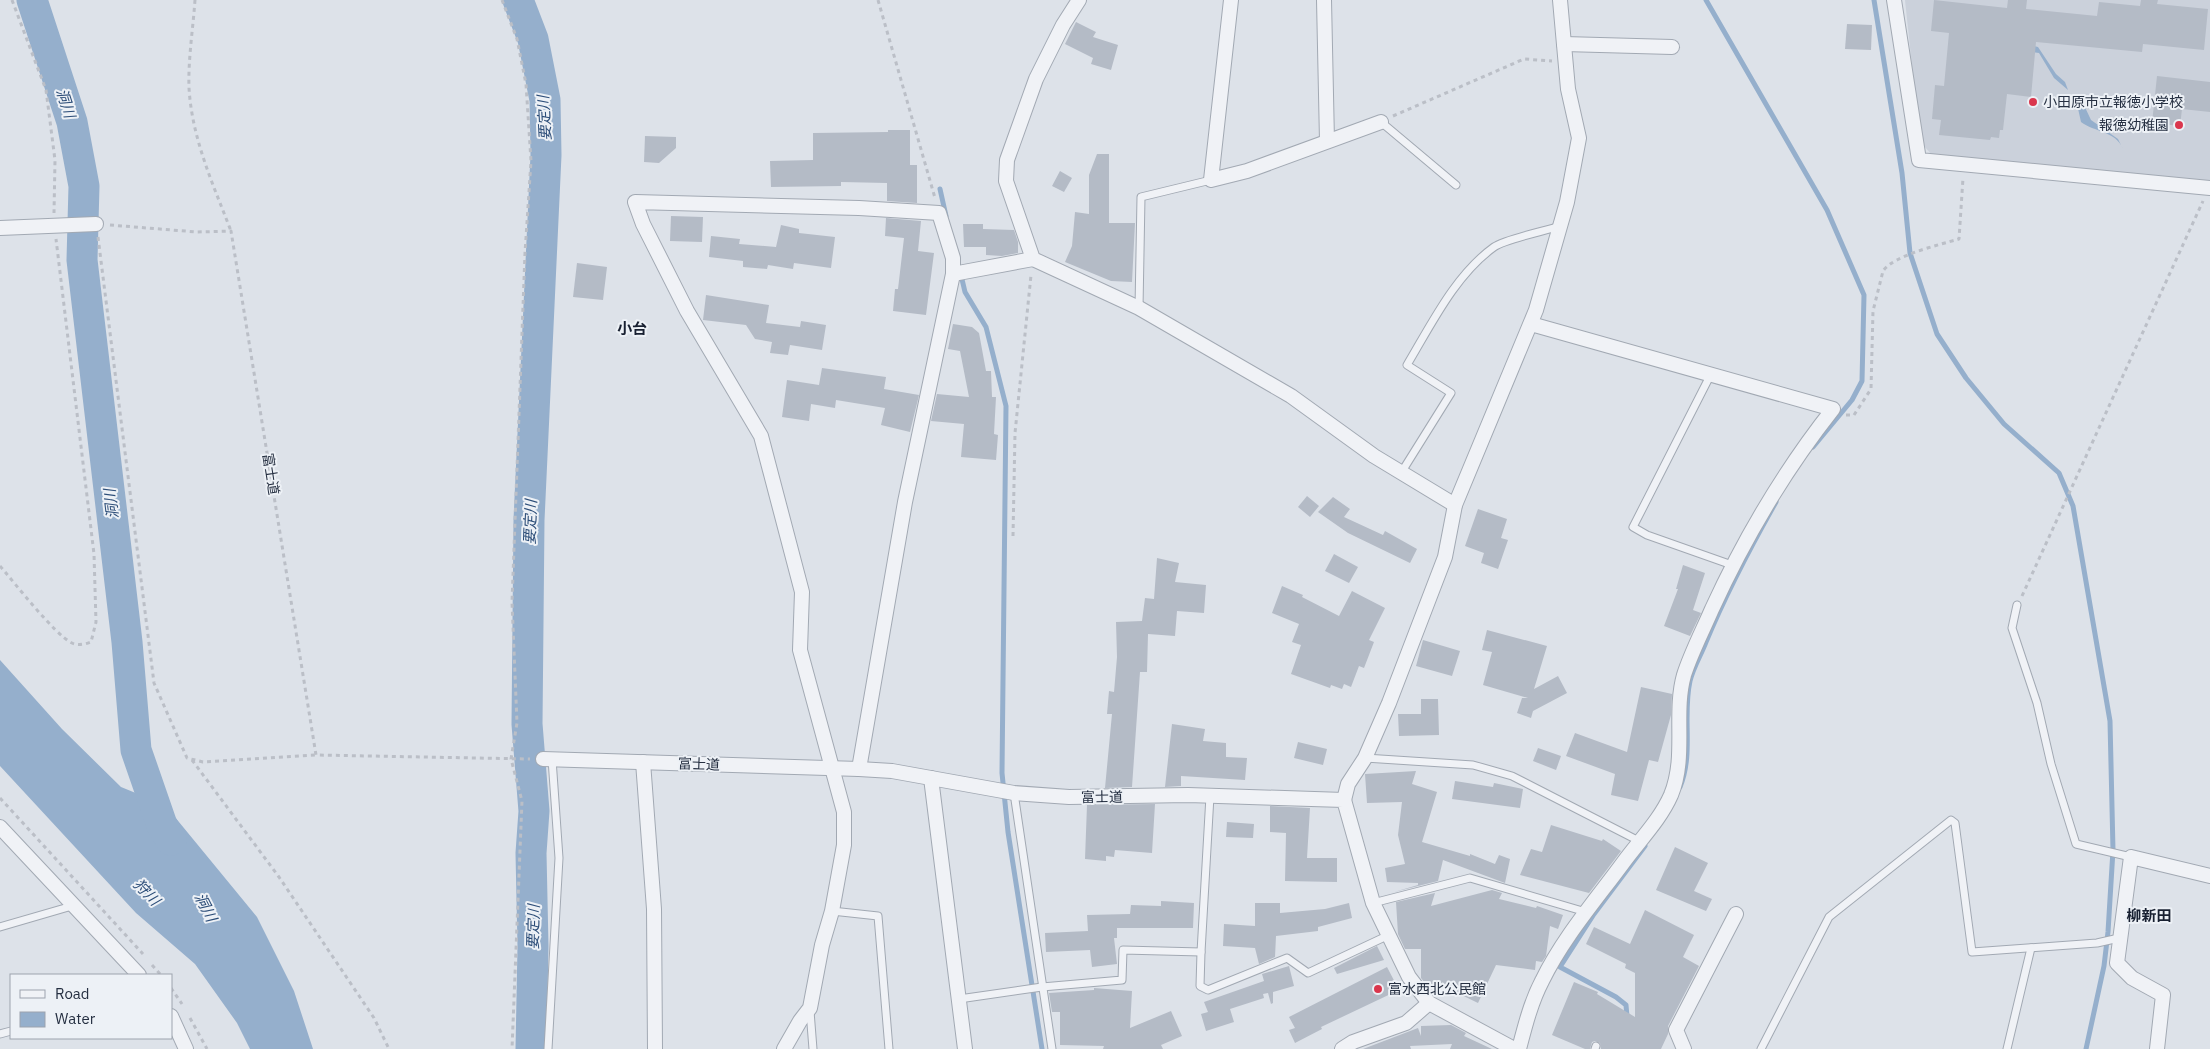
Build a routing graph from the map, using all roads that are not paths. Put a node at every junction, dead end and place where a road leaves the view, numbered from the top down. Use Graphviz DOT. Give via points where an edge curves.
graph roads {
  1 [pos="1079,0"];
  2 [pos="1231,0"];
  3 [pos="1324,0"];
  4 [pos="1560,0"];
  5 [pos="1894,0"];
  6 [pos="1564,44"];
  7 [pos="1672,48"];
  8 [pos="1381,122"];
  9 [pos="1327,141"];
  10 [pos="1212,180"];
  11 [pos="1456,185"];
  12 [pos="2209,188"];
  13 [pos="96,224"];
  14 [pos="1560,226"];
  15 [pos="0,228"];
  16 [pos="1033,259"];
  17 [pos="953,274"];
  18 [pos="1140,308"];
  19 [pos="1531,324"];
  20 [pos="1712,374"];
  21 [pos="1401,472"];
  22 [pos="1455,505"];
  23 [pos="1732,564"];
  24 [pos="2017,605"];
  25 [pos="1365,758"];
  26 [pos="548,759"];
  27 [pos="643,762"];
  28 [pos="833,768"];
  29 [pos="859,769"];
  30 [pos="931,778"];
  31 [pos="1014,794"];
  32 [pos="1210,796"];
  33 [pos="1344,800"];
  34 [pos="0,827"];
  35 [pos="1639,841"];
  36 [pos="2131,857"];
  37 [pos="2210,876"];
  38 [pos="1373,903"];
  39 [pos="72,906"];
  40 [pos="832,911"];
  41 [pos="1586,912"];
  42 [pos="1736,914"];
  43 [pos="0,927"];
  44 [pos="1389,935"];
  45 [pos="2118,938"];
  46 [pos="2031,948"];
  47 [pos="1201,952"];
  48 [pos="138,974"];
  49 [pos="1042,987"];
  50 [pos="959,999"];
  51 [pos="1430,1003"];
  52 [pos="810,1008"];
  53 [pos="172,1018"];
  54 [pos="186,1049"];
  55 [pos="548,1049"];
  56 [pos="655,1049"];
  57 [pos="784,1049"];
  58 [pos="813,1049"];
  59 [pos="889,1049"];
  60 [pos="965,1049"];
  61 [pos="1052,1049"];
  62 [pos="1342,1049"];
  63 [pos="1514,1049"];
  64 [pos="1519,1049"];
  65 [pos="1684,1049"];
  66 [pos="1761,1049"];
  67 [pos="2007,1049"];
  68 [pos="2157,1049"];
  1 -- 16 [label="street" via="1036,79 1006,160 1006,181"];
  2 -- 10 [label="street"];
  3 -- 9 [label="street"];
  4 -- 6 [label="street"];
  5 -- 12 [label="street" via="1919,160"];
  6 -- 7 [label="street"];
  6 -- 14 [label="street" via="1568,89 1579,138"];
  8 -- 9 [label="street"];
  8 -- 11 [label="lane"];
  9 -- 10 [label="street" via="1247,171"];
  10 -- 18 [label="lane" via="1142,196"];
  13 -- 15 [label="street"];
  14 -- 19 [label="street"];
  14 -- 21 [label="lane" via="1495,246 1467,273 1445,303 1407,365 1451,393"];
  16 -- 17 [label="street"];
  16 -- 18 [label="street"];
  17 -- 28 [label="street" via="953,258 939,213 635,202 687,311 761,436 802,592 800,650"];
  17 -- 29 [label="street" via="905,502"];
  18 -- 21 [label="street" via="1290,396"];
  19 -- 20 [label="street"];
  19 -- 22 [label="street"];
  20 -- 23 [label="lane" via="1633,527 1647,535"];
  20 -- 23 [label="street" via="1833,409 1783,476"];
  21 -- 22 [label="street"];
  22 -- 25 [label="street" via="1445,557"];
  23 -- 35 [label="street" via="1685,674 1681,690 1681,746 1670,795 1655,822"];
  24 -- 36 [label="lane" via="2012,628 2037,703 2051,764 2076,844"];
  25 -- 33 [label="street" via="1348,784"];
  25 -- 35 [label="lane" via="1474,765 1512,776"];
  26 -- 27 [label="street, 富士道"];
  26 -- 55 [label="lane" via="558,858"];
  27 -- 28 [label="street, 富士道"];
  27 -- 56 [label="street" via="654,909"];
  28 -- 29 [label="street, 富士道"];
  28 -- 40 [label="street" via="844,812 844,845"];
  29 -- 30 [label="street, 富士道"];
  30 -- 31 [label="street, 富士道"];
  30 -- 50 [label="street"];
  31 -- 32 [label="street, 富士道"];
  31 -- 49 [label="lane"];
  32 -- 33 [label="street, 富士道"];
  32 -- 47 [label="lane"];
  33 -- 38 [label="street"];
  34 -- 39 [label="street"];
  35 -- 41 [label="street"];
  36 -- 37 [label="street"];
  36 -- 45 [label="street"];
  38 -- 41 [label="lane" via="1470,878"];
  38 -- 44 [label="street"];
  39 -- 43 [label="lane"];
  39 -- 48 [label="street"];
  40 -- 52 [label="street"];
  40 -- 59 [label="lane" via="878,916"];
  41 -- 64 [label="street" via="1541,982"];
  42 -- 65 [label="street" via="1676,1030"];
  44 -- 47 [label="lane" via="1308,973 1287,958 1208,990 1200,986"];
  44 -- 51 [label="street" via="1409,977"];
  45 -- 46 [label="lane" via="2097,943"];
  45 -- 68 [label="street" via="2117,962 2132,978 2163,995"];
  46 -- 66 [label="lane" via="1972,952 1955,823 1951,820 1829,917"];
  46 -- 67 [label="lane"];
  47 -- 49 [label="lane" via="1123,950 1122,980"];
  49 -- 50 [label="lane"];
  49 -- 61 [label="lane"];
  50 -- 60 [label="street"];
  51 -- 62 [label="street" via="1406,1023"];
  51 -- 63 [label="street"];
  52 -- 57 [label="street"];
  52 -- 58 [label="lane"];
  53 -- 54 [label="street"];
}
